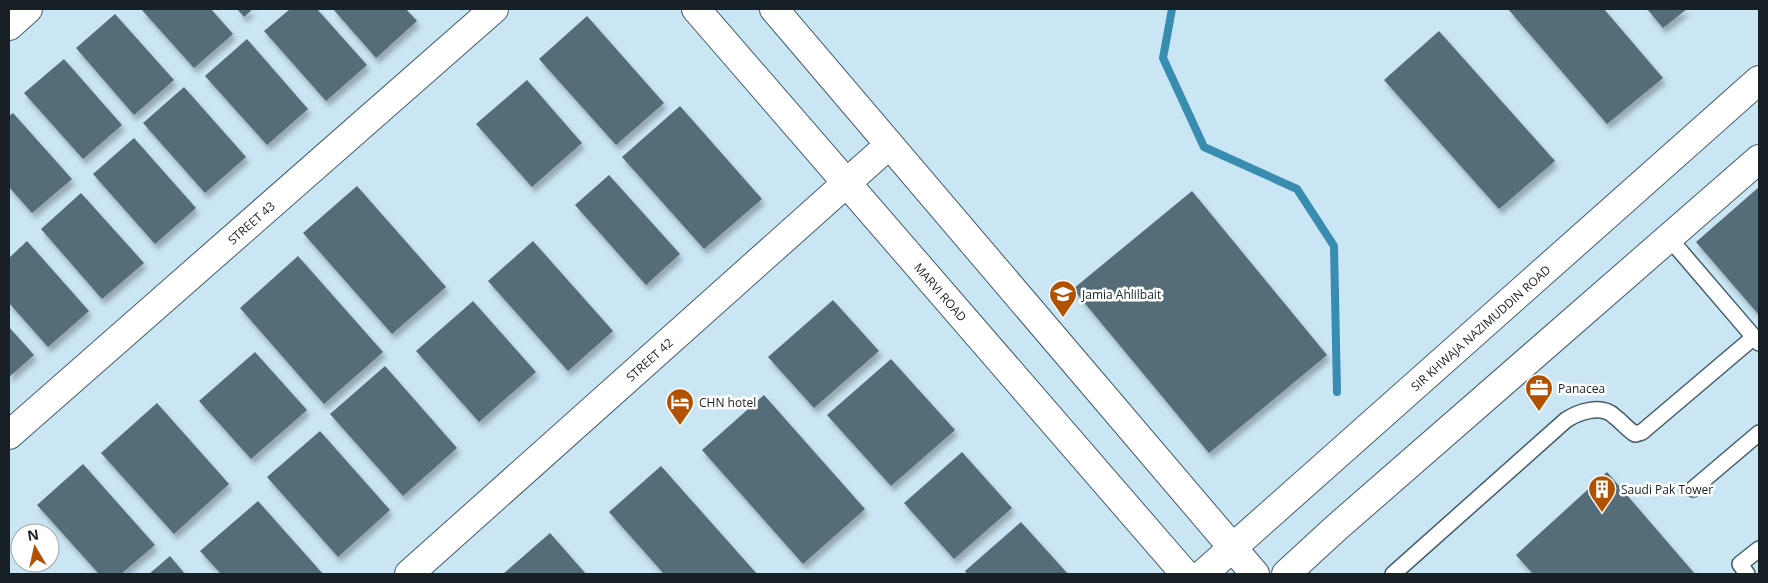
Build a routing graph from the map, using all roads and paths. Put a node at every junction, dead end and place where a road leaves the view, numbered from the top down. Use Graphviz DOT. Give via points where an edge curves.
graph roads {
  1 [pos="28,9"];
  2 [pos="494,9"];
  3 [pos="696,9"];
  4 [pos="774,9"];
  5 [pos="9,26"];
  6 [pos="1759,80"];
  7 [pos="889,144"];
  8 [pos="1759,158"];
  9 [pos="848,183"];
  10 [pos="1669,238"];
  11 [pos="1757,340"];
  12 [pos="1759,433"];
  13 [pos="9,435"];
  14 [pos="1693,489"];
  15 [pos="1336,528"];
  16 [pos="1759,548"];
  17 [pos="1232,549"];
  18 [pos="409,574"];
  19 [pos="1185,574"];
  20 [pos="1203,574"];
  21 [pos="1255,574"];
  22 [pos="1286,574"];
  23 [pos="1307,574"];
  24 [pos="1392,574"];
  25 [pos="1747,574"];
  1 -- 5 [label="street"];
  2 -- 13 [label="street, STREET 43"];
  3 -- 9 [label="street, MARVI ROAD"];
  4 -- 7 [label="street"];
  6 -- 17 [label="street, SIR KHWAJA NAZIMUDDIN ROAD"];
  7 -- 9 [label="street, STREET 42"];
  7 -- 17 [label="street"];
  8 -- 10 [label="street"];
  9 -- 18 [label="street, STREET 42"];
  9 -- 19 [label="street, MARVI ROAD"];
  10 -- 11 [label="lane"];
  10 -- 15 [label="street"];
  11 -- 24 [label="lane" via="1642,432 1635,434 1605,411 1574,415 1566,420"];
  12 -- 14 [label="lane"];
  15 -- 22 [label="street"];
  15 -- 23 [label="street"];
  16 -- 25 [label="lane" via="1740,564"];
  17 -- 20 [label="street, SIR KHWAJA NAZIMUDDIN ROAD"];
  17 -- 21 [label="street"];
}
